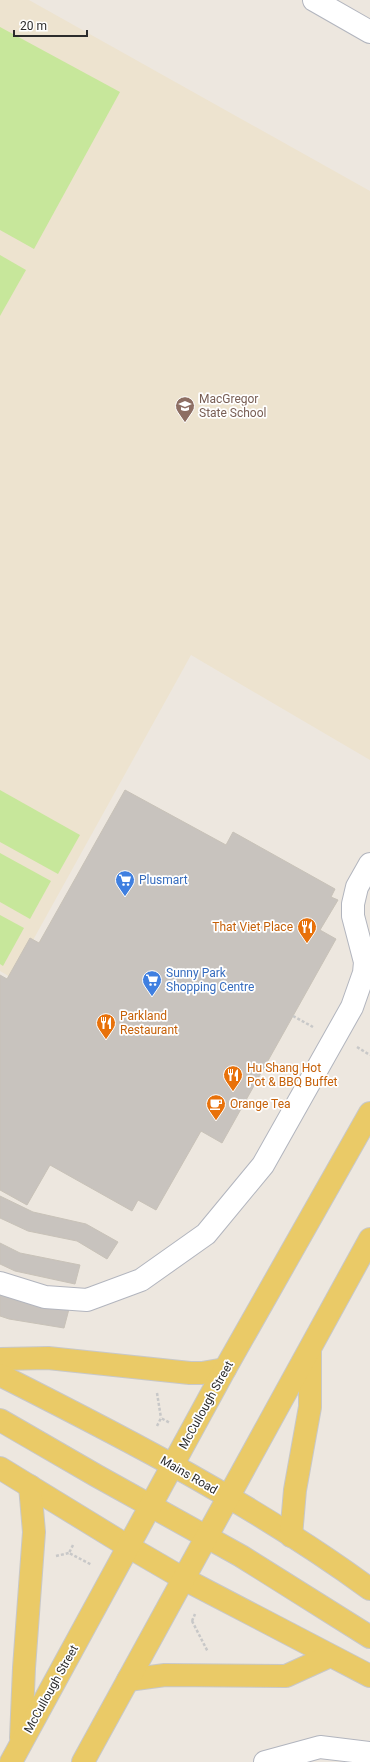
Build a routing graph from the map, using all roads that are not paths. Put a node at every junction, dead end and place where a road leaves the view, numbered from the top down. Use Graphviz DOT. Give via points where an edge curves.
graph roads {
  1 [pos="314,0"];
  2 [pos="370,32"];
  3 [pos="370,864"];
  4 [pos="370,1112"];
  5 [pos="370,1239"];
  6 [pos="0,1283"];
  7 [pos="310,1350"];
  8 [pos="0,1359"];
  9 [pos="226,1369"];
  10 [pos="0,1375"];
  11 [pos="0,1420"];
  12 [pos="173,1466"];
  13 [pos="0,1468"];
  14 [pos="30,1486"];
  15 [pos="229,1497"];
  16 [pos="151,1506"];
  17 [pos="291,1536"];
  18 [pos="206,1537"];
  19 [pos="129,1547"];
  20 [pos="184,1578"];
  21 [pos="370,1589"];
  22 [pos="370,1637"];
  23 [pos="330,1656"];
  24 [pos="370,1676"];
  25 [pos="128,1680"];
  26 [pos="21,1743"];
  27 [pos="370,1754"];
  28 [pos="11,1762"];
  29 [pos="83,1762"];
  30 [pos="265,1762"];
  1 -- 2 [label="street"];
  3 -- 6 [label="street" via="354,895 353,916 365,962 352,1007 263,1165 206,1234 141,1280 87,1300 45,1297"];
  4 -- 9 [label="main road, McCullough Street"];
  5 -- 7 [label="main road"];
  7 -- 15 [label="main road"];
  7 -- 17 [label="main road" via="310,1407 295,1490"];
  8 -- 9 [label="main road" via="48,1358 190,1373"];
  9 -- 12 [label="main road, McCullough Street"];
  10 -- 12 [label="main road, Mains Road"];
  11 -- 16 [label="main road"];
  12 -- 15 [label="main road, Mains Road"];
  12 -- 16 [label="main road, McCullough Street"];
  13 -- 14 [label="main road"];
  14 -- 19 [label="main road"];
  14 -- 26 [label="main road" via="34,1532"];
  15 -- 17 [label="main road, Mains Road"];
  15 -- 18 [label="main road"];
  16 -- 18 [label="main road"];
  16 -- 19 [label="main road, McCullough Street"];
  17 -- 21 [label="main road, Mains Road"];
  18 -- 20 [label="main road"];
  18 -- 22 [label="main road" via="253,1563"];
  19 -- 20 [label="main road"];
  19 -- 26 [label="main road, McCullough Street"];
  20 -- 23 [label="main road"];
  20 -- 25 [label="main road"];
  23 -- 24 [label="main road"];
  23 -- 25 [label="main road" via="286,1676 165,1674"];
  25 -- 29 [label="main road"];
  26 -- 28 [label="main road, McCullough Street"];
  27 -- 30 [label="street" via="320,1746"];
}
